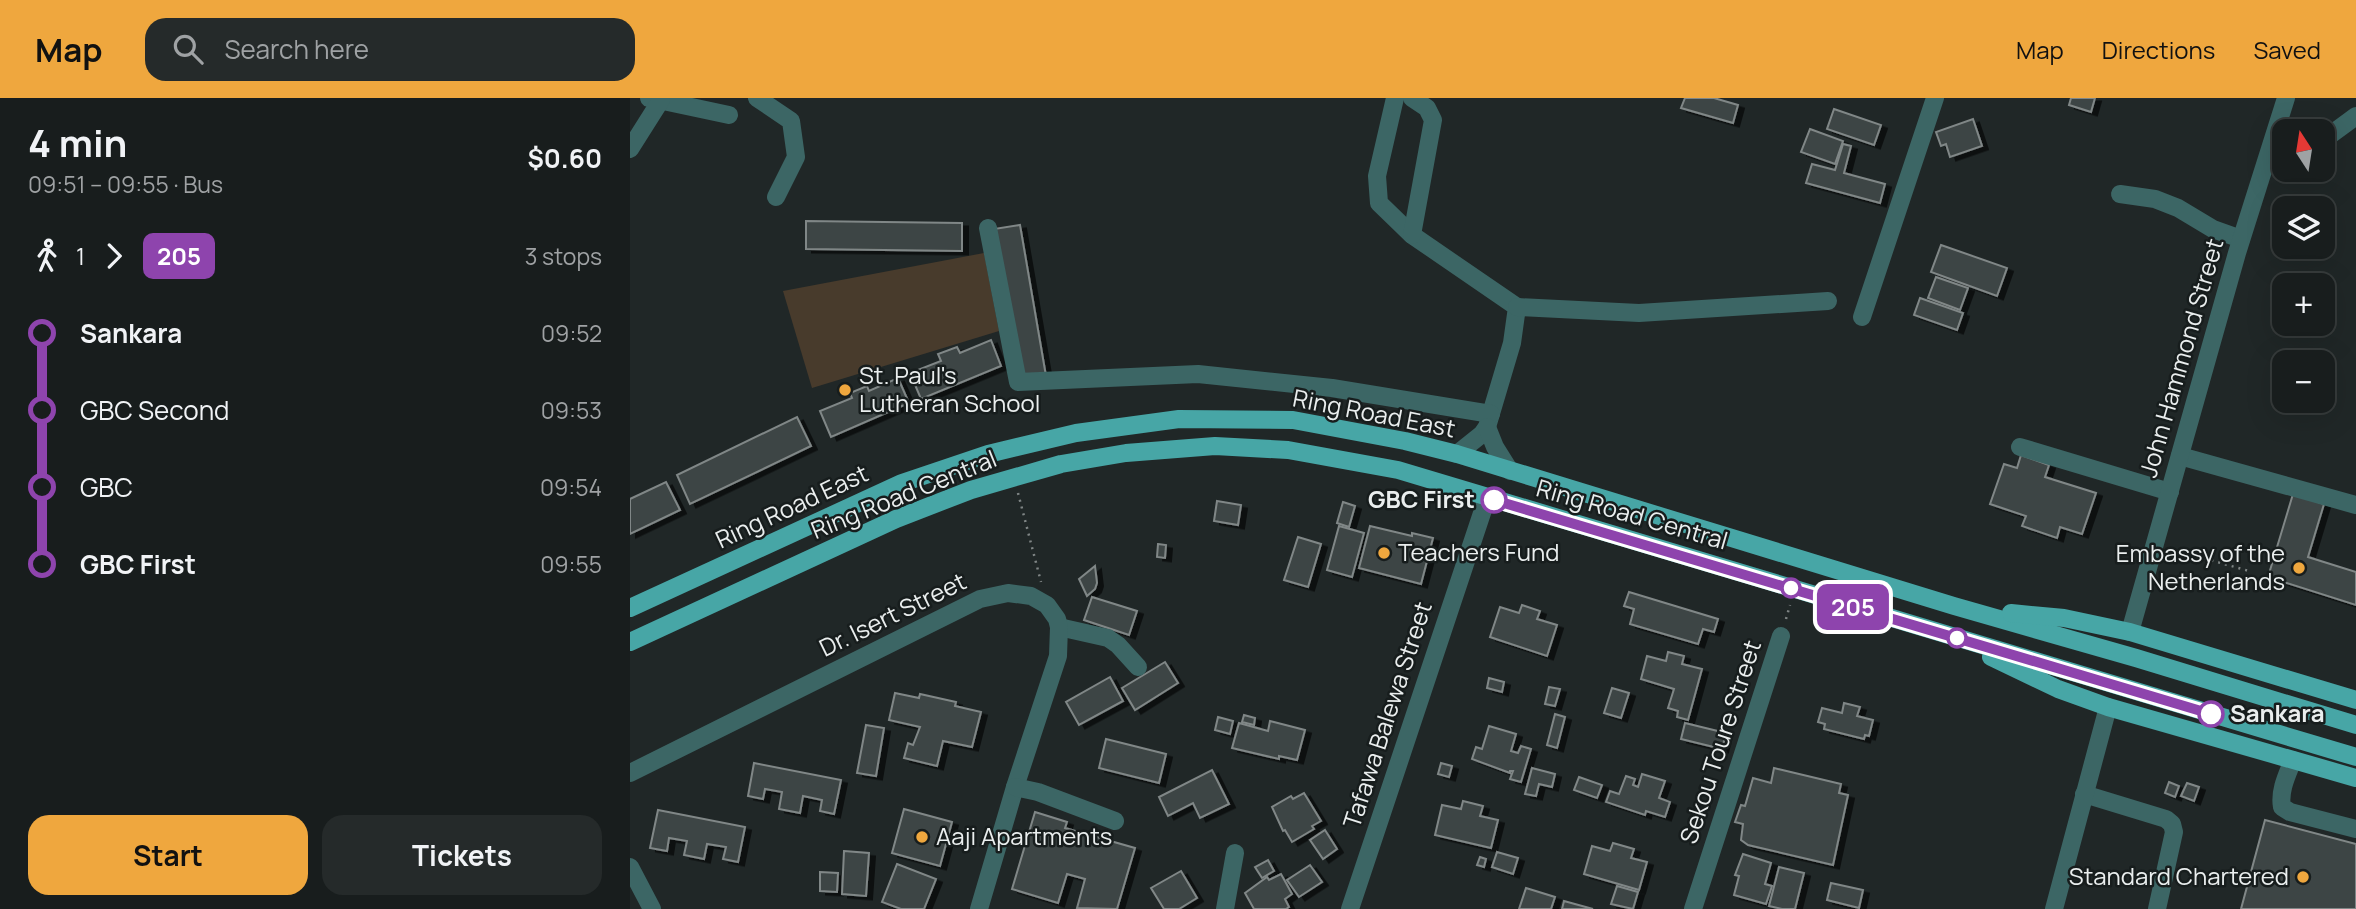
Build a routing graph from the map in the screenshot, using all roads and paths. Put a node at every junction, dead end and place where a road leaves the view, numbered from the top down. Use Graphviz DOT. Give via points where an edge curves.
graph roads {
  1 [pos="696,98"];
  2 [pos="757,98"];
  3 [pos="1395,98"];
  4 [pos="1412,98"];
  5 [pos="1935,98"];
  6 [pos="2286,98"];
  7 [pos="662,100"];
  8 [pos="729,115"];
  9 [pos="2356,116"];
  10 [pos="2282,119"];
  11 [pos="2335,131"];
  12 [pos="630,149"];
  13 [pos="2272,161"];
  14 [pos="2120,194"];
  15 [pos="776,197"];
  16 [pos="988,228"];
  17 [pos="1412,235"];
  18 [pos="2241,239"];
  19 [pos="1828,300"];
  20 [pos="1517,307"];
  21 [pos="1863,317"];
  22 [pos="1489,420"];
  23 [pos="2020,447"];
  24 [pos="1457,454"];
  25 [pos="2180,456"];
  26 [pos="1510,471"];
  27 [pos="1014,478"];
  28 [pos="2170,492"];
  29 [pos="1487,498"];
  30 [pos="2356,505"];
  31 [pos="1633,508"];
  32 [pos="1624,538"];
  33 [pos="2155,545"];
  34 [pos="2249,571"];
  35 [pos="1794,589"];
  36 [pos="1047,605"];
  37 [pos="1954,606"];
  38 [pos="630,608"];
  39 [pos="1059,627"];
  40 [pos="2130,632"];
  41 [pos="1941,633"];
  42 [pos="1781,636"];
  43 [pos="630,642"];
  44 [pos="1138,667"];
  45 [pos="2356,701"];
  46 [pos="2108,707"];
  47 [pos="2356,725"];
  48 [pos="2356,757"];
  49 [pos="2293,760"];
  50 [pos="630,773"];
  51 [pos="2356,778"];
  52 [pos="1015,787"];
  53 [pos="2084,794"];
  54 [pos="1115,821"];
  55 [pos="2356,829"];
  56 [pos="1235,853"];
  57 [pos="630,867"];
  58 [pos="652,909"];
  59 [pos="979,909"];
  60 [pos="1225,909"];
  61 [pos="1350,909"];
  62 [pos="1693,909"];
  63 [pos="2054,909"];
  64 [pos="2157,909"];
  1 -- 7 [label="street"];
  2 -- 15 [label="street" via="791,121 795,139 796,157"];
  3 -- 17 [label="street" via="1377,176 1379,203"];
  4 -- 17 [label="street" via="1427,108 1433,120"];
  5 -- 21 [label="street"];
  6 -- 10 [label="street, John Hammond Street"];
  7 -- 8 [label="street"];
  7 -- 12 [label="street"];
  9 -- 11 [label="street"];
  13 -- 18 [label="street, John Hammond Street"];
  14 -- 18 [label="street" via="2155,199"];
  16 -- 22 [label="street" via="1018,382 1198,374 1332,388"];
  17 -- 20 [label="street"];
  18 -- 25 [label="street, John Hammond Street"];
  19 -- 20 [label="street" via="1639,313"];
  20 -- 22 [label="street" via="1512,343"];
  22 -- 24 [label="street" via="1482,434"];
  22 -- 26 [label="street" via="1495,447"];
  23 -- 28 [label="street"];
  24 -- 26 [label="main road, Ring Road East"];
  24 -- 38 [label="main road, Ring Road East" via="1293,420 1179,419 1076,433 988,454 902,483"];
  25 -- 28 [label="street, John Hammond Street"];
  25 -- 30 [label="street"];
  26 -- 31 [label="main road, Ring Road East"];
  27 -- 29 [label="main road, Ring Road Central" via="1126,453 1215,446 1287,450 1398,470"];
  27 -- 36 [label="path"];
  27 -- 43 [label="main road, Ring Road Central" via="896,519"];
  28 -- 33 [label="street, John Hammond Street"];
  29 -- 32 [label="main road, Ring Road Central"];
  29 -- 61 [label="street, Tafawa Balewa Street"];
  31 -- 32 [label="main road"];
  31 -- 37 [label="main road, Ring Road East"];
  32 -- 35 [label="main road, Ring Road Central"];
  33 -- 34 [label="path"];
  33 -- 40 [label="street, John Hammond Street"];
  35 -- 41 [label="main road, Ring Road Central"];
  35 -- 42 [label="path, Sekou Toure Street"];
  36 -- 39 [label="street"];
  36 -- 50 [label="street, Dr. Isert Street" via="1031,596 1007,593 980,599"];
  37 -- 40 [label="main road" via="2064,618"];
  37 -- 47 [label="main road"];
  39 -- 44 [label="street" via="1108,638"];
  39 -- 52 [label="street" via="1058,656"];
  40 -- 45 [label="main road"];
  41 -- 46 [label="main road, Ring Road Central" via="2058,689"];
  41 -- 48 [label="main road, Ring Road Central"];
  42 -- 62 [label="street, Sekou Toure Street"];
  46 -- 49 [label="main road, Ring Road Central"];
  46 -- 53 [label="street"];
  49 -- 51 [label="main road, Ring Road Central"];
  49 -- 55 [label="street" via="2280,799 2282,807"];
  52 -- 54 [label="street"];
  52 -- 59 [label="street"];
  53 -- 63 [label="street"];
  53 -- 64 [label="street" via="2172,824"];
  56 -- 60 [label="street"];
  57 -- 58 [label="street"];
}
